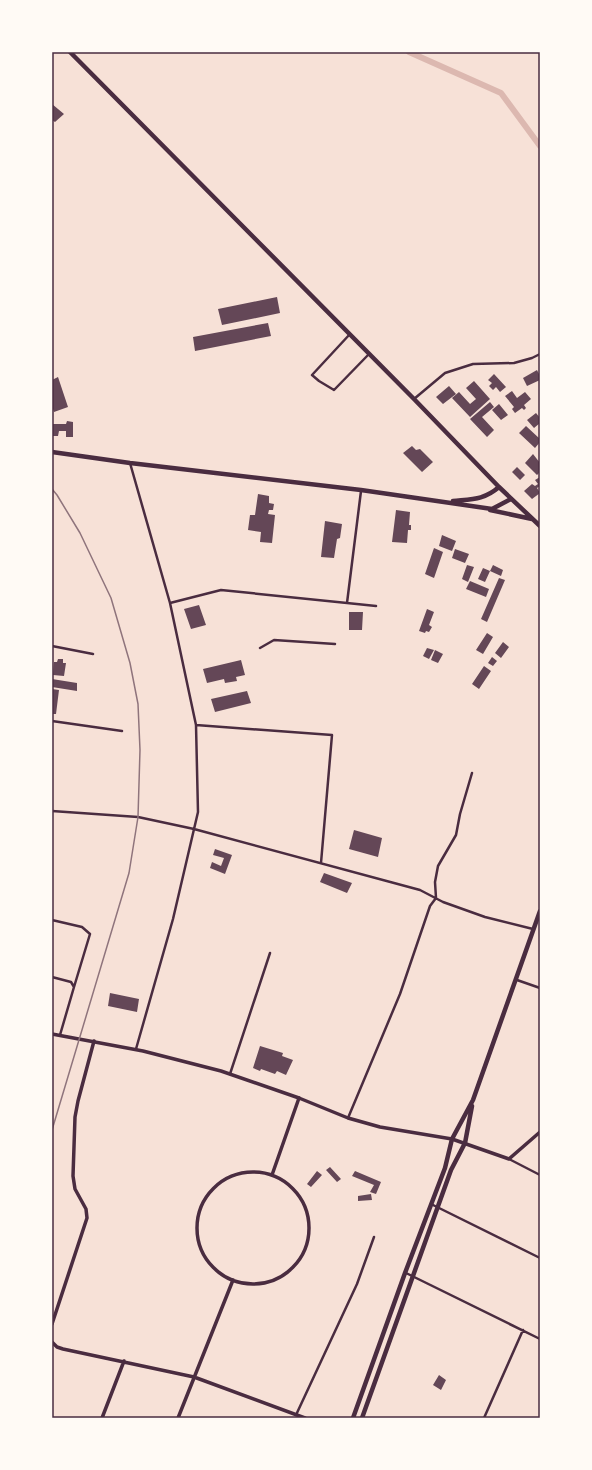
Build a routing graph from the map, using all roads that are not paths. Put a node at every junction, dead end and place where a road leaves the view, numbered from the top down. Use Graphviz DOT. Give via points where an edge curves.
graph roads {
  1 [pos="70,52"];
  2 [pos="350,334"];
  3 [pos="369,354"];
  4 [pos="540,354"];
  5 [pos="414,399"];
  6 [pos="52,452"];
  7 [pos="130,463"];
  8 [pos="499,487"];
  9 [pos="361,490"];
  10 [pos="511,499"];
  11 [pos="448,502"];
  12 [pos="473,507"];
  13 [pos="533,519"];
  14 [pos="540,526"];
  15 [pos="170,603"];
  16 [pos="347,603"];
  17 [pos="376,606"];
  18 [pos="335,644"];
  19 [pos="52,646"];
  20 [pos="260,648"];
  21 [pos="93,654"];
  22 [pos="52,721"];
  23 [pos="196,724"];
  24 [pos="122,731"];
  25 [pos="472,774"];
  26 [pos="52,811"];
  27 [pos="194,828"];
  28 [pos="321,863"];
  29 [pos="436,898"];
  30 [pos="540,911"];
  31 [pos="52,920"];
  32 [pos="533,929"];
  33 [pos="270,953"];
  34 [pos="52,977"];
  35 [pos="517,980"];
  36 [pos="74,987"];
  37 [pos="540,988"];
  38 [pos="52,1034"];
  39 [pos="60,1035"];
  40 [pos="94,1041"];
  41 [pos="136,1050"];
  42 [pos="230,1074"];
  43 [pos="299,1098"];
  44 [pos="473,1100"];
  45 [pos="348,1118"];
  46 [pos="540,1132"];
  47 [pos="452,1139"];
  48 [pos="465,1143"];
  49 [pos="509,1159"];
  50 [pos="272,1175"];
  51 [pos="540,1175"];
  52 [pos="431,1204"];
  53 [pos="437,1208"];
  54 [pos="419,1235"];
  55 [pos="374,1237"];
  56 [pos="426,1238"];
  57 [pos="540,1258"];
  58 [pos="405,1273"];
  59 [pos="412,1276"];
  60 [pos="233,1280"];
  61 [pos="52,1324"];
  62 [pos="523,1330"];
  63 [pos="540,1339"];
  64 [pos="52,1342"];
  65 [pos="124,1361"];
  66 [pos="194,1377"];
  67 [pos="296,1414"];
  68 [pos="102,1418"];
  69 [pos="178,1418"];
  70 [pos="305,1418"];
  71 [pos="353,1418"];
  72 [pos="362,1418"];
  73 [pos="484,1418"];
  1 -- 2 [label="highway"];
  2 -- 3 [label="highway"];
  2 -- 3 [label="street" via="312,374 334,390"];
  3 -- 5 [label="highway"];
  4 -- 5 [label="street" via="514,363 473,364 445,373"];
  5 -- 8 [label="highway"];
  6 -- 7 [label="highway"];
  7 -- 9 [label="highway"];
  7 -- 15 [label="street"];
  8 -- 10 [label="highway"];
  8 -- 11 [label="highway" via="490,495"];
  9 -- 11 [label="highway"];
  9 -- 16 [label="street"];
  10 -- 12 [label="highway" via="492,509"];
  10 -- 13 [label="highway"];
  11 -- 12 [label="highway"];
  12 -- 13 [label="highway"];
  13 -- 14 [label="highway"];
  15 -- 16 [label="street" via="221,590"];
  15 -- 23 [label="street"];
  16 -- 17 [label="street"];
  18 -- 20 [label="street" via="274,640"];
  19 -- 21 [label="street"];
  22 -- 24 [label="street"];
  23 -- 27 [label="street" via="198,812"];
  23 -- 28 [label="street" via="332,735"];
  25 -- 29 [label="street" via="456,835 438,866"];
  26 -- 27 [label="street" via="138,817"];
  27 -- 28 [label="street"];
  27 -- 41 [label="street" via="173,919"];
  28 -- 29 [label="street" via="420,890"];
  29 -- 32 [label="street" via="485,917"];
  29 -- 45 [label="street" via="430,906 400,994"];
  30 -- 32 [label="highway"];
  31 -- 36 [label="street" via="82,927 90,934"];
  32 -- 35 [label="highway"];
  33 -- 42 [label="street"];
  34 -- 36 [label="street" via="71,982"];
  35 -- 37 [label="street"];
  35 -- 44 [label="highway"];
  36 -- 39 [label="street"];
  38 -- 39 [label="street"];
  39 -- 40 [label="street"];
  40 -- 41 [label="street"];
  40 -- 61 [label="street" via="75,1117 73,1176 75,1189 86,1209 87,1218"];
  41 -- 42 [label="street"];
  42 -- 43 [label="street"];
  43 -- 45 [label="street"];
  43 -- 50 [label="street"];
  44 -- 47 [label="highway"];
  44 -- 48 [label="highway"];
  45 -- 47 [label="street" via="380,1127"];
  46 -- 49 [label="street"];
  47 -- 48 [label="street"];
  47 -- 52 [label="highway" via="445,1168"];
  48 -- 49 [label="street"];
  48 -- 53 [label="highway" via="451,1170"];
  49 -- 51 [label="street"];
  50 -- 60 [label="street" via="253,1171 234,1175 217,1184 204,1199 197,1217 197,1237 204,1255 216,1270"];
  50 -- 60 [label="street" via="288,1183 300,1196 307,1212 310,1230 306,1247 297,1263 284,1274 268,1282 250,1284"];
  52 -- 53 [label="street"];
  52 -- 54 [label="highway"];
  53 -- 56 [label="highway"];
  53 -- 57 [label="street"];
  54 -- 56 [label="highway"];
  54 -- 58 [label="highway"];
  55 -- 67 [label="street" via="357,1284"];
  56 -- 59 [label="highway"];
  58 -- 59 [label="street"];
  58 -- 71 [label="highway"];
  59 -- 62 [label="street"];
  59 -- 72 [label="highway"];
  60 -- 66 [label="street"];
  62 -- 63 [label="street"];
  62 -- 73 [label="street"];
  64 -- 65 [label="street" via="57,1347"];
  65 -- 66 [label="street"];
  65 -- 68 [label="street"];
  66 -- 67 [label="street"];
  66 -- 69 [label="street"];
  67 -- 70 [label="street"];
}
